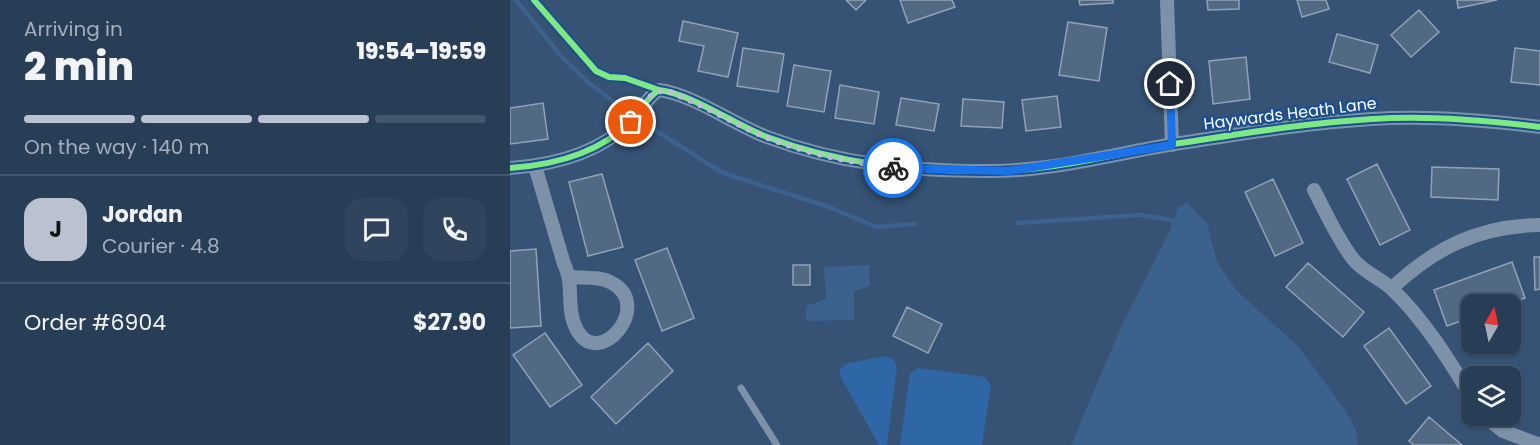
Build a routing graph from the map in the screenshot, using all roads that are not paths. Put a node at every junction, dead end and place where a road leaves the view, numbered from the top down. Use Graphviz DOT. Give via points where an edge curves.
graph roads {
  1 [pos="1167,0"];
  2 [pos="1540,127"];
  3 [pos="1172,145"];
  4 [pos="535,166"];
  5 [pos="510,168"];
  6 [pos="1314,190"];
  7 [pos="1540,225"];
  8 [pos="571,278"];
  9 [pos="1392,288"];
  10 [pos="1461,381"];
  11 [pos="741,388"];
  12 [pos="1497,426"];
  13 [pos="777,445"];
  14 [pos="1540,445"];
  1 -- 3 [label="street"];
  2 -- 3 [label="street, Haywards Heath Lane" via="1443,118 1374,119 1309,124"];
  3 -- 4 [label="street, Haywards Heath Lane" via="1009,171 900,169 796,147 659,90 646,100 631,122 608,140 581,153"];
  4 -- 5 [label="street, Haywards Heath Lane"];
  4 -- 8 [label="street"];
  6 -- 9 [label="street" via="1353,258"];
  7 -- 9 [label="street" via="1516,225 1468,237 1417,265"];
  8 -- 8 [label="street" via="570,307 577,331 592,341 612,339 625,320 622,292 609,281"];
  9 -- 10 [label="street" via="1424,325"];
  11 -- 13 [label="lane"];
  12 -- 14 [label="street"];
}
